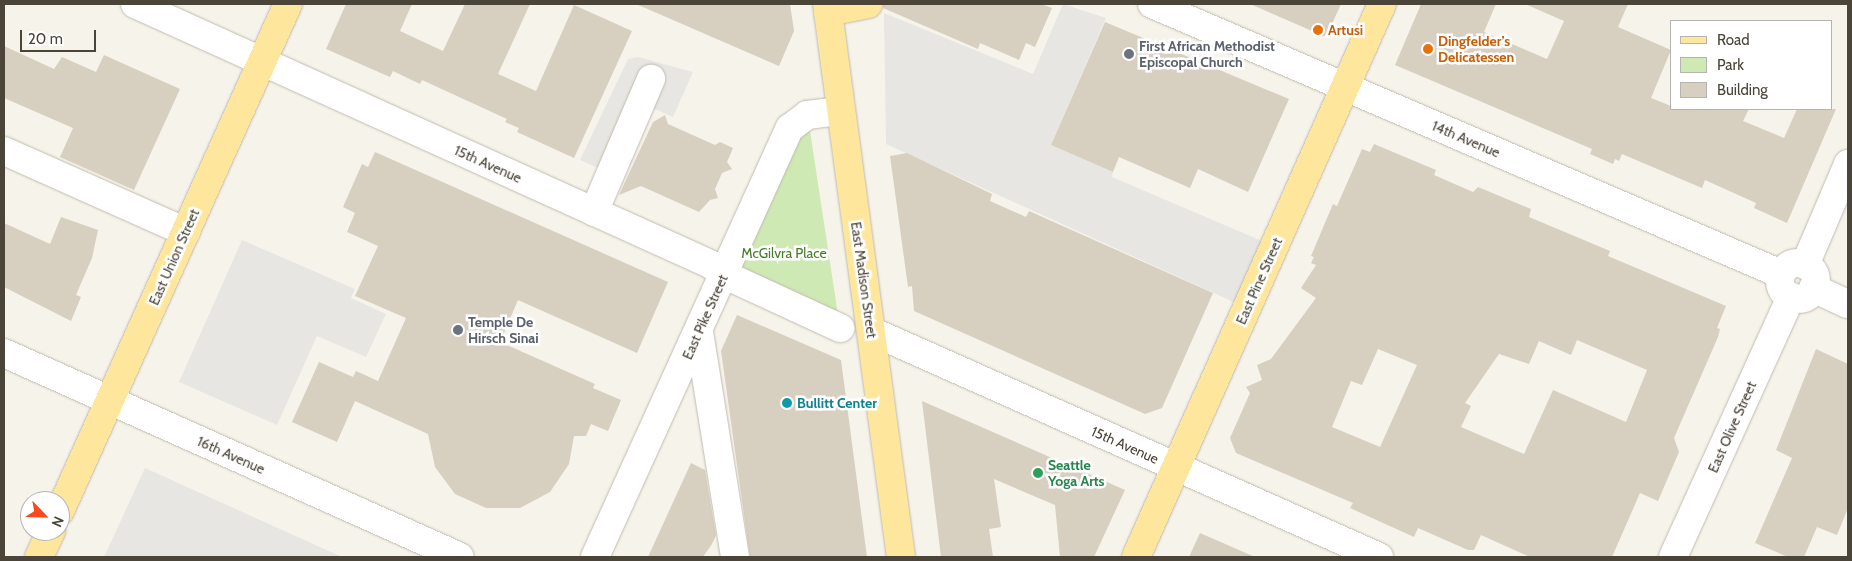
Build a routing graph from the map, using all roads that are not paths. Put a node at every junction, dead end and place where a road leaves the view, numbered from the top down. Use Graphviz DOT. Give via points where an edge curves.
graph roads {
  1 [pos="135,4"];
  2 [pos="288,4"];
  3 [pos="868,4"];
  4 [pos="1152,4"];
  5 [pos="1382,4"];
  6 [pos="827,8"];
  7 [pos="262,63"];
  8 [pos="651,79"];
  9 [pos="1345,87"];
  10 [pos="841,111"];
  11 [pos="4,151"];
  12 [pos="1848,164"];
  13 [pos="594,212"];
  14 [pos="186,232"];
  15 [pos="725,275"];
  16 [pos="1798,281"];
  17 [pos="1848,304"];
  18 [pos="840,328"];
  19 [pos="871,331"];
  20 [pos="699,332"];
  21 [pos="4,353"];
  22 [pos="110,400"];
  23 [pos="1176,468"];
  24 [pos="69,491"];
  25 [pos="46,541"];
  26 [pos="39,557"];
  27 [pos="459,557"];
  28 [pos="594,557"];
  29 [pos="735,557"];
  30 [pos="901,557"];
  31 [pos="1136,557"];
  32 [pos="1379,557"];
  33 [pos="1673,557"];
  1 -- 7 [label="street, 15th Avenue"];
  2 -- 7 [label="main road, East Union Street"];
  3 -- 6 [label="main road"];
  4 -- 9 [label="street, 14th Avenue"];
  5 -- 9 [label="main road, East Pine Street"];
  6 -- 10 [label="main road, East Madison Street"];
  7 -- 13 [label="street, 15th Avenue"];
  7 -- 14 [label="main road, East Union Street"];
  8 -- 13 [label="street"];
  9 -- 16 [label="street, 14th Avenue"];
  9 -- 23 [label="main road, East Pine Street"];
  10 -- 15 [label="street, East Pike Street" via="806,115 790,128 728,258"];
  10 -- 19 [label="main road, East Madison Street"];
  11 -- 14 [label="street"];
  12 -- 16 [label="street, East Olive Street"];
  13 -- 15 [label="street, 15th Avenue" via="710,264"];
  14 -- 22 [label="main road, East Union Street"];
  15 -- 18 [label="street, 15th Avenue"];
  15 -- 20 [label="street, East Pike Street"];
  16 -- 17 [label="street, 14th Avenue"];
  16 -- 33 [label="street, East Olive Street"];
  19 -- 23 [label="street, 15th Avenue"];
  19 -- 30 [label="main road, East Madison Street"];
  20 -- 28 [label="street, East Pike Street"];
  20 -- 29 [label="street"];
  21 -- 22 [label="street, 16th Avenue"];
  22 -- 24 [label="main road, East Union Street"];
  22 -- 27 [label="street, 16th Avenue"];
  23 -- 31 [label="main road, East Pine Street"];
  23 -- 32 [label="street, 15th Avenue"];
  25 -- 26 [label="main road"];
}
